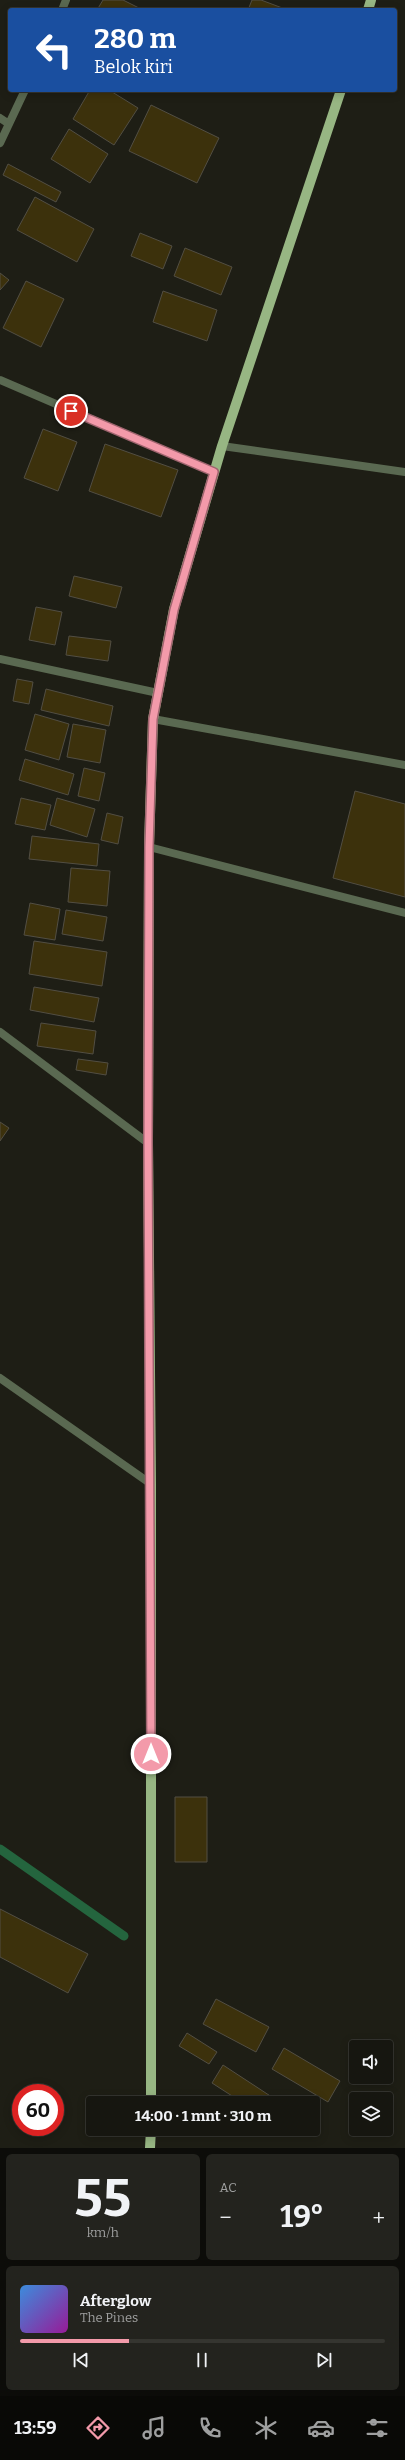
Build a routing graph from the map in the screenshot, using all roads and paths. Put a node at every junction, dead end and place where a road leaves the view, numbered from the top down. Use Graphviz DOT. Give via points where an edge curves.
graph roads {
  1 [pos="24,92"];
  2 [pos="340,92"];
  3 [pos="0,118"];
  4 [pos="9,124"];
  5 [pos="0,143"];
  6 [pos="0,380"];
  7 [pos="222,446"];
  8 [pos="214,472"];
  9 [pos="405,472"];
  10 [pos="0,659"];
  11 [pos="158,693"];
  12 [pos="153,719"];
  13 [pos="405,765"];
  14 [pos="149,847"];
  15 [pos="405,912"];
  16 [pos="0,1032"];
  17 [pos="148,1143"];
  18 [pos="0,1378"];
  19 [pos="151,1484"];
  20 [pos="150,2096"];
  21 [pos="150,2136"];
  22 [pos="150,2148"];
  1 -- 4 [label="street"];
  2 -- 7 [label="main road"];
  3 -- 4 [label="street"];
  4 -- 5 [label="street"];
  6 -- 8 [label="street"];
  7 -- 8 [label="main road"];
  7 -- 9 [label="street"];
  8 -- 11 [label="main road" via="174,610"];
  10 -- 11 [label="street"];
  11 -- 12 [label="main road"];
  12 -- 13 [label="street"];
  12 -- 14 [label="main road"];
  14 -- 15 [label="street"];
  14 -- 17 [label="main road"];
  16 -- 17 [label="street"];
  17 -- 19 [label="main road"];
  18 -- 19 [label="street"];
  19 -- 20 [label="main road"];
  21 -- 22 [label="main road"];
}
